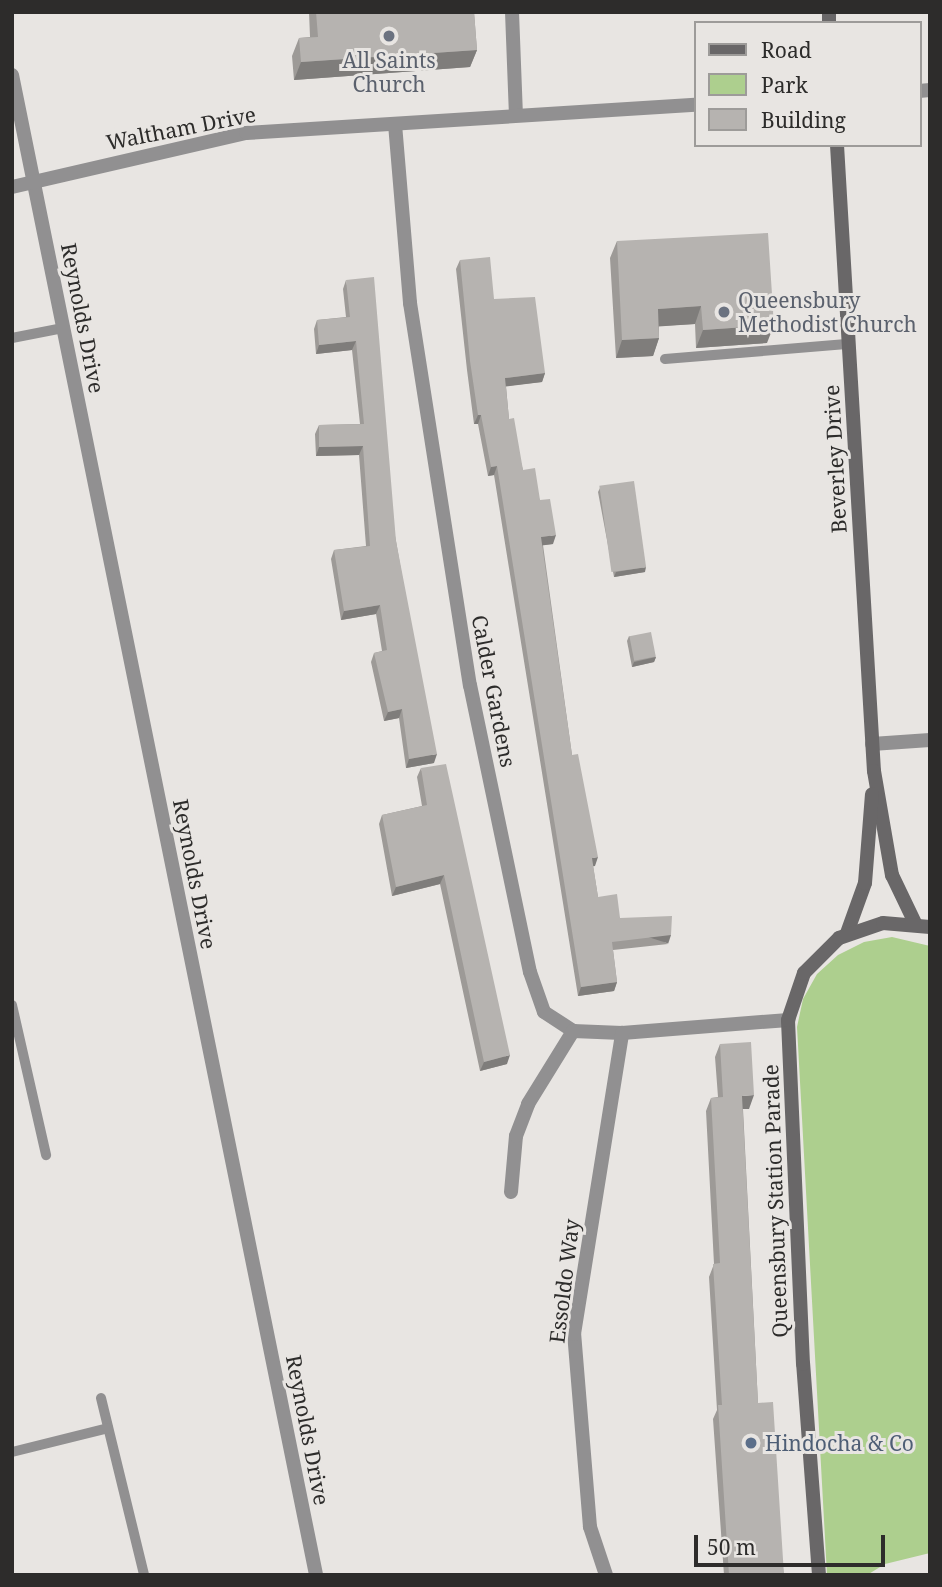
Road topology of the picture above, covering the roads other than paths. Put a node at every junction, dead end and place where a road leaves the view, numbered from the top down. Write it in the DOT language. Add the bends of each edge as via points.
graph roads {
  1 [pos="512,12"];
  2 [pos="12,75"];
  3 [pos="694,105"];
  4 [pos="516,116"];
  5 [pos="395,124"];
  6 [pos="837,147"];
  7 [pos="34,181"];
  8 [pos="12,187"];
  9 [pos="63,328"];
  10 [pos="12,338"];
  11 [pos="849,344"];
  12 [pos="665,359"];
  13 [pos="930,740"];
  14 [pos="872,744"];
  15 [pos="874,771"];
  16 [pos="923,925"];
  17 [pos="847,933"];
  18 [pos="12,1005"];
  19 [pos="788,1020"];
  20 [pos="573,1031"];
  21 [pos="622,1033"];
  22 [pos="46,1155"];
  23 [pos="511,1192"];
  24 [pos="101,1398"];
  25 [pos="108,1428"];
  26 [pos="12,1452"];
  27 [pos="144,1575"];
  28 [pos="316,1575"];
  29 [pos="606,1575"];
  30 [pos="819,1575"];
  1 -- 4 [label="street"];
  2 -- 7 [label="street, Reynolds Drive"];
  3 -- 4 [label="street, Waltham Drive"];
  4 -- 5 [label="street, Waltham Drive"];
  5 -- 7 [label="street, Waltham Drive" via="246,133"];
  5 -- 20 [label="street, Calder Gardens" via="410,303 470,685 530,972 544,1012"];
  6 -- 11 [label="street, Beverley Drive"];
  7 -- 8 [label="street, Waltham Drive"];
  7 -- 9 [label="street, Reynolds Drive"];
  9 -- 10 [label="lane"];
  9 -- 28 [label="street, Reynolds Drive"];
  11 -- 12 [label="lane"];
  11 -- 14 [label="street, Beverley Drive"];
  13 -- 14 [label="street"];
  14 -- 15 [label="street, Beverley Drive"];
  15 -- 16 [label="street, Beverley Drive" via="892,874"];
  15 -- 17 [label="street, Beverley Drive" via="865,883"];
  16 -- 17 [label="street, Queensbury Station Parade" via="872,925"];
  17 -- 19 [label="street, Queensbury Station Parade" via="819,954 804,973"];
  18 -- 22 [label="lane"];
  19 -- 21 [label="street"];
  19 -- 30 [label="street, Queensbury Station Parade" via="803,1364"];
  20 -- 21 [label="street"];
  20 -- 23 [label="street" via="528,1104 516,1136"];
  21 -- 29 [label="street, Essoldo Way" via="574,1334 590,1527"];
  24 -- 25 [label="lane"];
  25 -- 26 [label="lane"];
  25 -- 27 [label="lane"];
}
